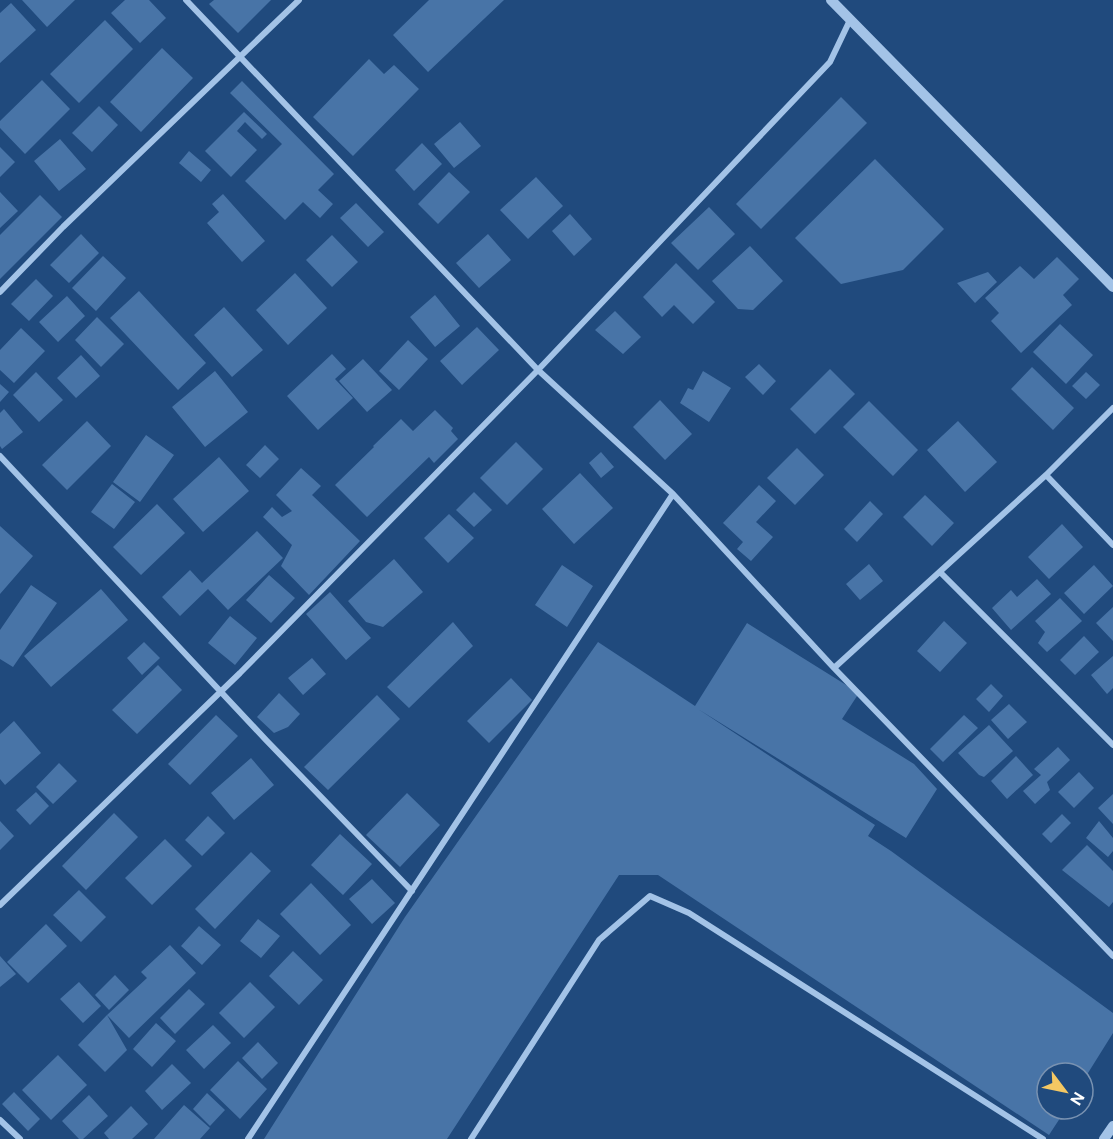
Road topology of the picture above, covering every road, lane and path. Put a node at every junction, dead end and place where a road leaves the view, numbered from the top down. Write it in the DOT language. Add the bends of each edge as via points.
graph roads {
  1 [pos="186,0"];
  2 [pos="299,0"];
  3 [pos="831,0"];
  4 [pos="850,20"];
  5 [pos="239,56"];
  6 [pos="1113,287"];
  7 [pos="0,292"];
  8 [pos="538,370"];
  9 [pos="1113,408"];
  10 [pos="0,456"];
  11 [pos="1046,475"];
  12 [pos="673,494"];
  13 [pos="1113,545"];
  14 [pos="940,572"];
  15 [pos="834,668"];
  16 [pos="220,690"];
  17 [pos="1113,745"];
  18 [pos="412,891"];
  19 [pos="0,905"];
  20 [pos="1113,956"];
  21 [pos="0,1120"];
  22 [pos="1113,1126"];
  23 [pos="20,1139"];
  24 [pos="248,1139"];
  25 [pos="471,1139"];
  26 [pos="1043,1139"];
  27 [pos="1104,1139"];
  1 -- 5 [label="street"];
  2 -- 5 [label="street"];
  3 -- 4 [label="street"];
  4 -- 6 [label="street"];
  4 -- 8 [label="street" via="830,62"];
  5 -- 7 [label="street"];
  5 -- 8 [label="street"];
  8 -- 12 [label="street"];
  8 -- 16 [label="street"];
  9 -- 11 [label="street"];
  10 -- 16 [label="street"];
  11 -- 13 [label="street"];
  11 -- 14 [label="street"];
  12 -- 15 [label="street"];
  12 -- 18 [label="street"];
  14 -- 15 [label="street"];
  14 -- 17 [label="street"];
  15 -- 20 [label="street"];
  16 -- 18 [label="street"];
  16 -- 19 [label="street"];
  18 -- 24 [label="street"];
  21 -- 23 [label="street"];
  22 -- 27 [label="street"];
  25 -- 26 [label="street" via="599,940 650,896 689,913"];
}
